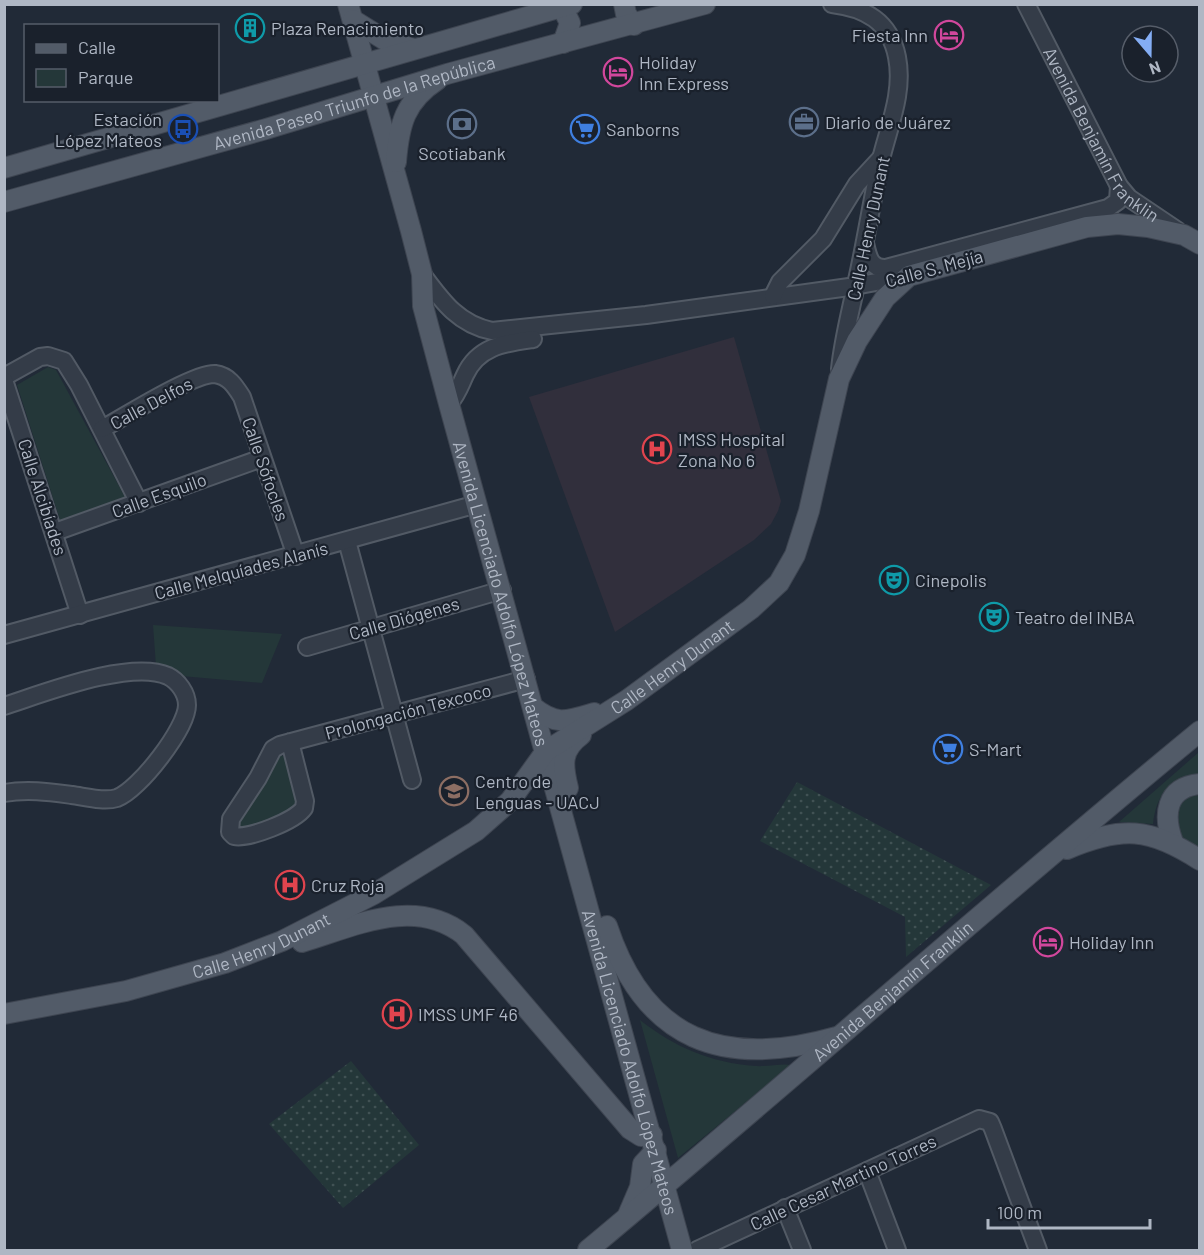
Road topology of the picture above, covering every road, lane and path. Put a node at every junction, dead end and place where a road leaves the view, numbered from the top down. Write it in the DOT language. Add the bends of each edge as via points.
graph roads {
  1 [pos="624,4"];
  2 [pos="705,4"];
  3 [pos="832,4"];
  4 [pos="1026,4"];
  5 [pos="567,6"];
  6 [pos="350,12"];
  7 [pos="634,24"];
  8 [pos="563,43"];
  9 [pos="414,49"];
  10 [pos="364,64"];
  11 [pos="447,74"];
  12 [pos="373,96"];
  13 [pos="882,157"];
  14 [pos="4,168"];
  15 [pos="395,173"];
  16 [pos="1119,186"];
  17 [pos="4,202"];
  18 [pos="1192,240"];
  19 [pos="864,242"];
  20 [pos="422,274"];
  21 [pos="909,276"];
  22 [pos="856,286"];
  23 [pos="773,296"];
  24 [pos="646,315"];
  25 [pos="4,379"];
  26 [pos="839,379"];
  27 [pos="234,383"];
  28 [pos="449,404"];
  29 [pos="102,429"];
  30 [pos="262,458"];
  31 [pos="139,503"];
  32 [pos="477,504"];
  33 [pos="55,532"];
  34 [pos="347,541"];
  35 [pos="296,556"];
  36 [pos="502,590"];
  37 [pos="80,615"];
  38 [pos="371,628"];
  39 [pos="4,635"];
  40 [pos="307,647"];
  41 [pos="526,679"];
  42 [pos="4,706"];
  43 [pos="534,708"];
  44 [pos="615,708"];
  45 [pos="396,716"];
  46 [pos="1200,731"];
  47 [pos="290,742"];
  48 [pos="546,751"];
  49 [pos="412,780"];
  50 [pos="1200,784"];
  51 [pos="4,793"];
  52 [pos="1173,842"];
  53 [pos="1052,855"];
  54 [pos="1200,860"];
  55 [pos="282,941"];
  56 [pos="4,1014"];
  57 [pos="843,1035"];
  58 [pos="654,1143"];
  59 [pos="867,1171"];
  60 [pos="665,1187"];
  61 [pos="785,1208"];
  62 [pos="627,1218"];
  63 [pos="588,1251"];
  64 [pos="682,1251"];
  65 [pos="697,1251"];
  66 [pos="802,1251"];
  67 [pos="897,1251"];
  68 [pos="1038,1251"];
  1 -- 7 [label="main road"];
  2 -- 7 [label="main road, Avenida Paseo Triunfo de la República"];
  3 -- 13 [label="street, Calle Henry Dunant" via="852,7 876,19 888,33 897,56 896,100"];
  4 -- 16 [label="street, Avenida Benjamín Franklin"];
  5 -- 8 [label="main road" via="570,23"];
  5 -- 9 [label="main road, Avenida Paseo Triunfo de la República"];
  6 -- 9 [label="main road" via="385,40"];
  6 -- 10 [label="main road, Avenida Licenciado Adolfo López Mateos"];
  7 -- 8 [label="main road, Avenida Paseo Triunfo de la República"];
  8 -- 11 [label="main road, Avenida Paseo Triunfo de la República"];
  9 -- 10 [label="main road, Avenida Paseo Triunfo de la República"];
  10 -- 12 [label="main road, Avenida Licenciado Adolfo López Mateos"];
  10 -- 14 [label="main road, Avenida Paseo Triunfo de la República"];
  11 -- 12 [label="main road, Avenida Paseo Triunfo de la República"];
  11 -- 15 [label="main road" via="420,91 405,113"];
  12 -- 15 [label="main road, Avenida Licenciado Adolfo López Mateos"];
  12 -- 17 [label="main road, Avenida Paseo Triunfo de la República"];
  13 -- 19 [label="street, Calle Henry Dunant"];
  13 -- 23 [label="street" via="857,184 823,239 780,282"];
  15 -- 20 [label="main road, Avenida Licenciado Adolfo López Mateos"];
  16 -- 18 [label="street, Avenida Benjamín Franklin"];
  16 -- 19 [label="street" via="1118,201 1108,208 886,268 870,261"];
  18 -- 21 [label="main road, Calle S. Mejía" via="1138,226 1087,227"];
  19 -- 22 [label="street, Calle Henry Dunant"];
  20 -- 24 [label="street, Calle S. Mejía" via="452,312 468,323 492,331"];
  20 -- 28 [label="main road, Avenida Licenciado Adolfo López Mateos" via="423,306"];
  21 -- 22 [label="street, Calle S. Mejía"];
  21 -- 26 [label="main road" via="874,312"];
  22 -- 23 [label="street, Calle S. Mejía"];
  22 -- 26 [label="street, Calle Henry Dunant"];
  23 -- 24 [label="street, Calle S. Mejía"];
  24 -- 28 [label="street, Calle S. Mejía" via="627,326 499,344 471,365 461,390"];
  25 -- 29 [label="street, Calle Delfos" via="40,357 64,361"];
  25 -- 33 [label="street, Calle Alcibíades"];
  26 -- 44 [label="main road, Calle Henry Dunant" via="809,511 779,583 751,609"];
  27 -- 29 [label="street, Calle Delfos" via="215,374 195,378"];
  27 -- 30 [label="street, Calle Sófocles"];
  28 -- 32 [label="main road, Avenida Licenciado Adolfo López Mateos"];
  29 -- 31 [label="street, Calle Delfos"];
  30 -- 31 [label="street, Calle Esquilo"];
  30 -- 35 [label="street, Calle Sófocles"];
  31 -- 33 [label="street, Calle Esquilo"];
  32 -- 34 [label="street, Calle Melquíades Alanís"];
  32 -- 36 [label="main road, Avenida Licenciado Adolfo López Mateos"];
  33 -- 37 [label="street, Calle Alcibíades"];
  34 -- 35 [label="street, Calle Melquíades Alanís"];
  34 -- 38 [label="street"];
  35 -- 37 [label="street, Calle Melquíades Alanís"];
  36 -- 38 [label="street, Calle Diógenes"];
  36 -- 41 [label="main road, Avenida Licenciado Adolfo López Mateos"];
  37 -- 39 [label="street, Calle Melquíades Alanís"];
  38 -- 40 [label="street, Calle Diógenes"];
  38 -- 45 [label="street"];
  41 -- 43 [label="main road, Avenida Licenciado Adolfo López Mateos"];
  41 -- 45 [label="street, Prolongación Texcoco"];
  42 -- 51 [label="street" via="94,678 142,672 167,676 176,682 187,707 177,733 140,781 124,794 110,799 29,790"];
  43 -- 44 [label="main road" via="546,718 561,721"];
  43 -- 48 [label="main road, Avenida Licenciado Adolfo López Mateos"];
  44 -- 48 [label="main road, Calle Henry Dunant"];
  44 -- 57 [label="main road" via="568,747 563,764 609,931 623,969 637,992 673,1026 720,1045 767,1051"];
  45 -- 47 [label="street, Prolongación Texcoco"];
  45 -- 49 [label="street"];
  46 -- 53 [label="main road, Avenida Benjamín Franklin"];
  47 -- 47 [label="street, Prolongación Texcoco" via="304,808 248,837 234,836 229,826 231,819 273,749"];
  48 -- 55 [label="main road, Calle Henry Dunant" via="510,801 476,831 374,894"];
  48 -- 58 [label="main road, Avenida Licenciado Adolfo López Mateos"];
  50 -- 52 [label="main road" via="1185,787 1170,800 1166,818"];
  52 -- 53 [label="main road" via="1141,834 1106,835"];
  52 -- 54 [label="main road"];
  53 -- 57 [label="main road, Avenida Benjamín Franklin"];
  55 -- 56 [label="main road, Calle Henry Dunant" via="225,963 126,991"];
  55 -- 58 [label="main road" via="296,944 400,915 437,918 452,926 464,935 630,1129"];
  57 -- 60 [label="main road, Avenida Benjamín Franklin"];
  58 -- 60 [label="main road, Avenida Licenciado Adolfo López Mateos"];
  58 -- 62 [label="main road" via="643,1164 640,1186"];
  59 -- 61 [label="street, Calle Cesar Martino Torres"];
  59 -- 67 [label="street"];
  59 -- 68 [label="street, Calle Cesar Martino Torres" via="979,1119 990,1122"];
  60 -- 62 [label="main road, Avenida Benjamín Franklin"];
  60 -- 64 [label="main road, Avenida Licenciado Adolfo López Mateos"];
  61 -- 65 [label="street, Calle Cesar Martino Torres"];
  61 -- 66 [label="street"];
  62 -- 63 [label="main road, Avenida Benjamín Franklin"];
}
